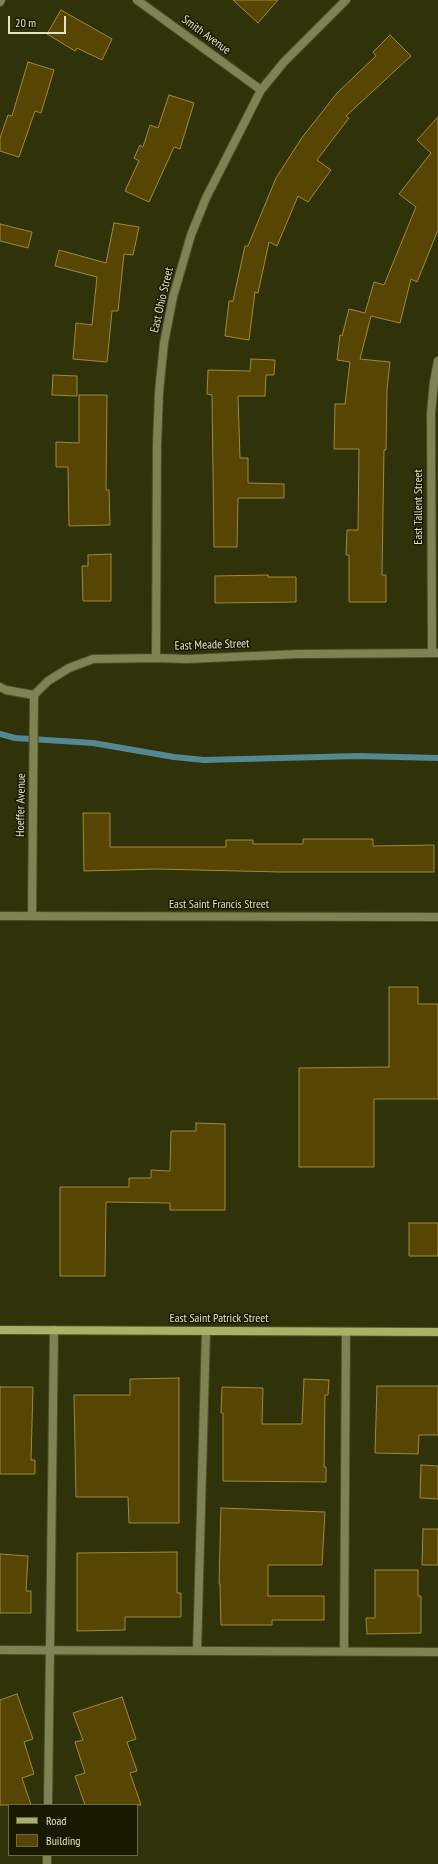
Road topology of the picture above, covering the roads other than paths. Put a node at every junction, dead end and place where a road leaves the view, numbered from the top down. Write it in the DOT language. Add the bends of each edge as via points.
graph roads {
  1 [pos="137,0"];
  2 [pos="346,0"];
  3 [pos="261,90"];
  4 [pos="438,361"];
  5 [pos="435,653"];
  6 [pos="156,658"];
  7 [pos="0,686"];
  8 [pos="34,696"];
  9 [pos="0,916"];
  10 [pos="32,916"];
  11 [pos="438,918"];
  12 [pos="0,1330"];
  13 [pos="54,1330"];
  14 [pos="206,1331"];
  15 [pos="346,1332"];
  16 [pos="438,1332"];
  17 [pos="0,1650"];
  18 [pos="50,1650"];
  19 [pos="197,1651"];
  20 [pos="344,1652"];
  21 [pos="438,1652"];
  22 [pos="48,1804"];
  1 -- 3 [label="street, Smith Avenue"];
  2 -- 3 [label="street, East Ohio Street" via="284,62"];
  3 -- 6 [label="street, East Ohio Street" via="206,198 191,235 173,297 164,350 157,438"];
  4 -- 5 [label="street, East Tallent Street" via="431,413"];
  5 -- 6 [label="street, East Meade Street" via="298,654 187,660"];
  6 -- 8 [label="street, East Meade Street" via="93,660 59,674 48,681"];
  7 -- 8 [label="street" via="6,690"];
  8 -- 10 [label="street, Hoeffer Avenue"];
  9 -- 10 [label="street, East Saint Francis Street"];
  10 -- 11 [label="street, East Saint Francis Street"];
  12 -- 13 [label="main road, East Saint Patrick Street"];
  13 -- 14 [label="main road, East Saint Patrick Street"];
  13 -- 18 [label="street"];
  14 -- 15 [label="main road, East Saint Patrick Street"];
  14 -- 19 [label="street"];
  15 -- 16 [label="main road, East Saint Patrick Street"];
  15 -- 20 [label="street"];
  17 -- 18 [label="street"];
  18 -- 19 [label="street"];
  18 -- 22 [label="street"];
  19 -- 20 [label="street"];
  20 -- 21 [label="street"];
}
